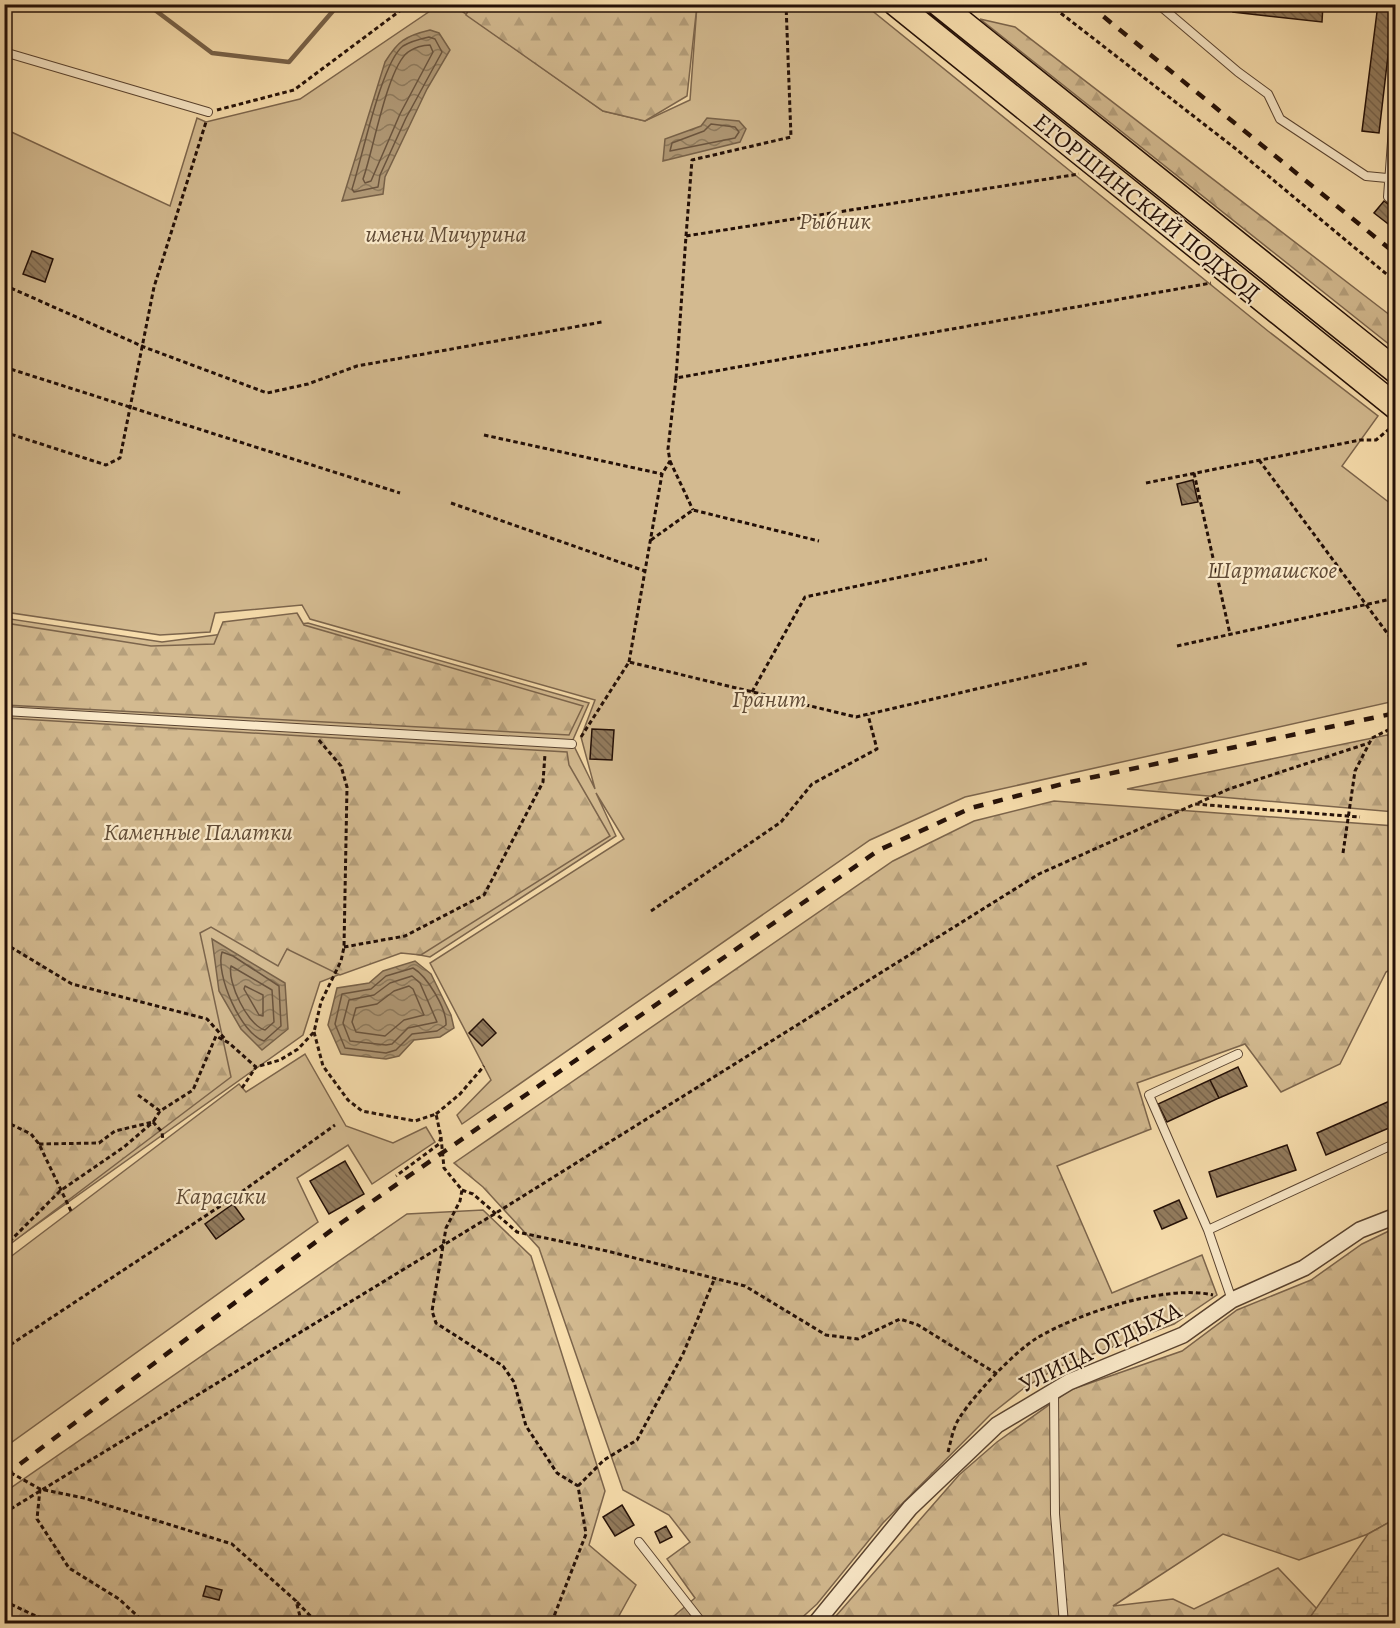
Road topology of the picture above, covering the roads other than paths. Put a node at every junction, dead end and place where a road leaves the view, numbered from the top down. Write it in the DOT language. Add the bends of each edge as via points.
graph roads {
  1 [pos="939,4"];
  2 [pos="1158,4"];
  3 [pos="902,5"];
  4 [pos="4,52"];
  5 [pos="1395,86"];
  6 [pos="208,112"];
  7 [pos="1387,178"];
  8 [pos="1395,203"];
  9 [pos="1395,371"];
  10 [pos="1395,406"];
  11 [pos="4,711"];
  12 [pos="572,744"];
  13 [pos="1238,1054"];
  14 [pos="1394,1144"];
  15 [pos="1395,1216"];
  16 [pos="1208,1230"];
  17 [pos="1232,1300"];
  18 [pos="1054,1393"];
  19 [pos="639,1542"];
  20 [pos="703,1623"];
  21 [pos="815,1623"];
  22 [pos="1064,1623"];
  1 -- 9 [label="main road, ЕГОРШИНСКИЙ ПОДХОД"];
  2 -- 7 [label="lane" via="1268,93 1280,119 1366,176"];
  3 -- 10 [label="main road, ЕГОРШИНСКИЙ ПОДХОД" via="1088,161"];
  4 -- 6 [label="lane"];
  5 -- 7 [label="lane"];
  7 -- 8 [label="lane" via="1388,196"];
  11 -- 12 [label="lane"];
  13 -- 16 [label="lane" via="1149,1095"];
  14 -- 16 [label="lane"];
  15 -- 17 [label="street, УЛИЦА ОТДЫХА" via="1360,1230 1304,1268"];
  16 -- 17 [label="lane"];
  17 -- 18 [label="street, УЛИЦА ОТДЫХА" via="1183,1335 1069,1382"];
  18 -- 21 [label="street, УЛИЦА ОТДЫХА" via="997,1425 940,1478 886,1534"];
  18 -- 22 [label="lane" via="1055,1514"];
  19 -- 20 [label="lane"];
}
